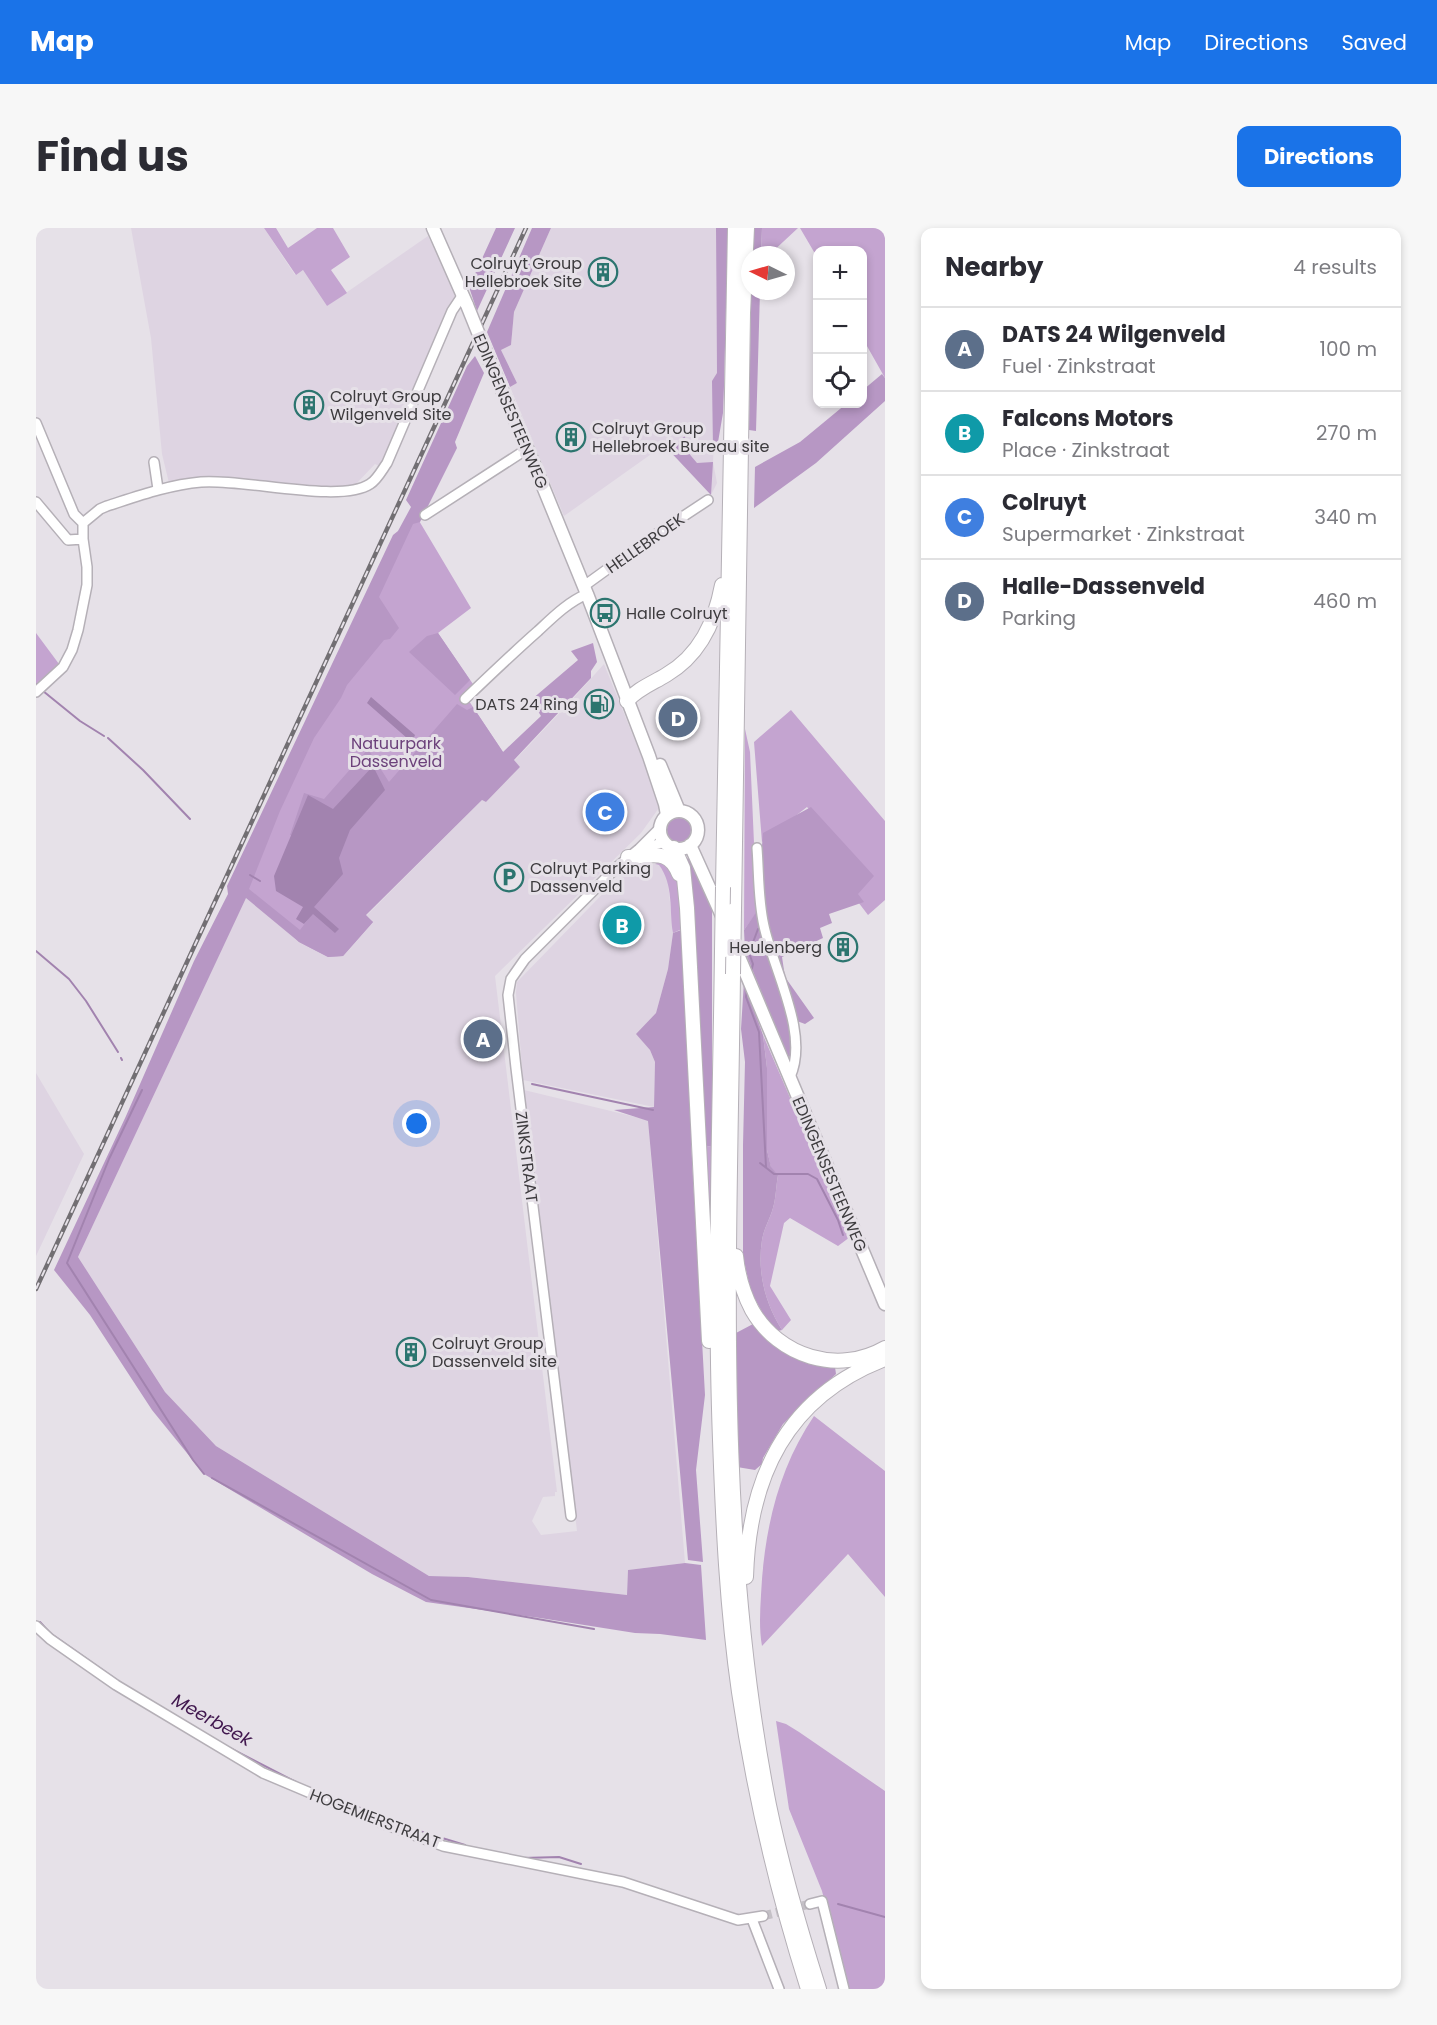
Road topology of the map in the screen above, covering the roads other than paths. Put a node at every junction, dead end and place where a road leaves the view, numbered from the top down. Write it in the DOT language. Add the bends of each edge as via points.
graph roads {
  1 [pos="433,228"];
  2 [pos="735,228"];
  3 [pos="747,228"];
  4 [pos="465,300"];
  5 [pos="36,423"];
  6 [pos="527,449"];
  7 [pos="154,462"];
  8 [pos="158,489"];
  9 [pos="708,500"];
  10 [pos="36,502"];
  11 [pos="425,515"];
  12 [pos="83,523"];
  13 [pos="83,539"];
  14 [pos="729,560"];
  15 [pos="585,590"];
  16 [pos="733,620"];
  17 [pos="36,692"];
  18 [pos="629,694"];
  19 [pos="465,699"];
  20 [pos="673,813"];
  21 [pos="660,828"];
  22 [pos="670,845"];
  23 [pos="690,845"];
  24 [pos="758,848"];
  25 [pos="634,853"];
  26 [pos="684,886"];
  27 [pos="790,1077"];
  28 [pos="730,1224"];
  29 [pos="885,1304"];
  30 [pos="885,1348"];
  31 [pos="885,1359"];
  32 [pos="718,1398"];
  33 [pos="571,1516"];
  34 [pos="742,1611"];
  35 [pos="36,1626"];
  36 [pos="810,1904"];
  37 [pos="763,1916"];
  38 [pos="752,1919"];
  39 [pos="779,1989"];
  40 [pos="808,1989"];
  41 [pos="819,1989"];
  42 [pos="844,1989"];
  1 -- 4 [label="main road, EDINGENSESTEENWEG"];
  2 -- 14 [label="highway"];
  3 -- 16 [label="highway"];
  4 -- 6 [label="main road, EDINGENSESTEENWEG, bridge"];
  4 -- 8 [label="street" via="452,311 387,463 364,488 340,493 226,481"];
  5 -- 12 [label="street" via="74,514"];
  6 -- 11 [label="street"];
  6 -- 15 [label="main road, EDINGENSESTEENWEG"];
  7 -- 8 [label="street"];
  8 -- 12 [label="street" via="100,509"];
  9 -- 15 [label="street, HELLEBROEK" via="649,539"];
  10 -- 13 [label="street" via="68,540"];
  12 -- 13 [label="street"];
  13 -- 17 [label="street" via="87,585 72,650 63,667"];
  14 -- 16 [label="highway"];
  14 -- 18 [label="highway" via="714,617 687,659 672,671 636,684"];
  15 -- 18 [label="main road, EDINGENSESTEENWEG"];
  15 -- 19 [label="street, HELLEBROEK"];
  16 -- 28 [label="highway, bridge"];
  16 -- 32 [label="highway, bridge" via="723,887"];
  18 -- 20 [label="main road, EDINGENSESTEENWEG"];
  20 -- 21 [label="main road"];
  20 -- 23 [label="main road" via="690,814 697,824 697,835"];
  21 -- 22 [label="main road"];
  21 -- 25 [label="street, ZINKSTRAAT"];
  22 -- 23 [label="main road" via="680,849"];
  22 -- 25 [label="street, ZINKSTRAAT"];
  22 -- 26 [label="highway" via="683,868"];
  23 -- 27 [label="main road, EDINGENSESTEENWEG"];
  24 -- 27 [label="street, EDINGENSESTEENWEG" via="764,926 792,1017 796,1054"];
  25 -- 26 [label="highway" via="641,857 664,856 672,861"];
  25 -- 33 [label="street, ZINKSTRAAT" via="525,959 511,979 508,995"];
  26 -- 32 [label="highway" via="711,1383"];
  27 -- 29 [label="main road, EDINGENSESTEENWEG"];
  28 -- 30 [label="highway" via="742,1288 763,1326 777,1340 807,1356 835,1361 865,1357"];
  28 -- 34 [label="highway" via="730,1397"];
  31 -- 34 [label="highway" via="846,1377 826,1392 783,1440 770,1463 750,1526"];
  32 -- 40 [label="highway" via="724,1543 740,1700 772,1864"];
  34 -- 41 [label="highway" via="750,1688 770,1806"];
  35 -- 38 [label="street, HOGEMIERSTRAAT" via="116,1684 263,1773 384,1824 443,1846 623,1882 738,1920"];
  36 -- 42 [label="street" via="822,1901"];
  37 -- 38 [label="street"];
  38 -- 39 [label="street"];
}
